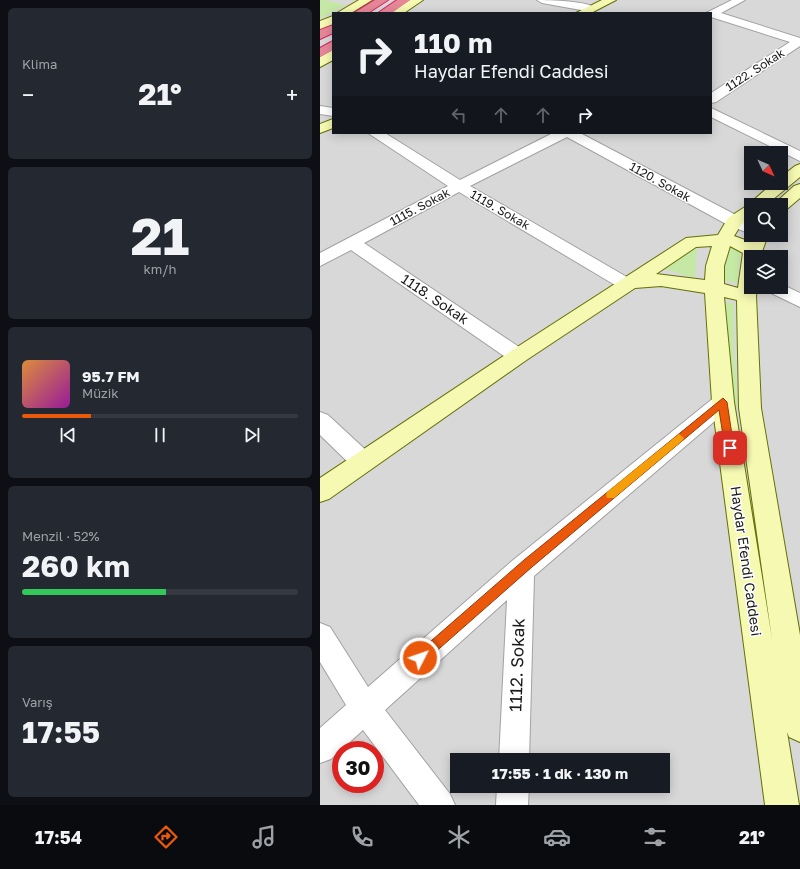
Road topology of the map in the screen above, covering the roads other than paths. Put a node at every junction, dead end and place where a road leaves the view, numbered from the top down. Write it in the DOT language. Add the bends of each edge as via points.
graph roads {
  1 [pos="367,0"];
  2 [pos="383,0"];
  3 [pos="405,0"];
  4 [pos="418,0"];
  5 [pos="542,0"];
  6 [pos="611,0"];
  7 [pos="622,0"];
  8 [pos="740,0"];
  9 [pos="345,12"];
  10 [pos="362,12"];
  11 [pos="386,12"];
  12 [pos="399,12"];
  13 [pos="590,12"];
  14 [pos="712,14"];
  15 [pos="332,20"];
  16 [pos="320,26"];
  17 [pos="332,29"];
  18 [pos="320,35"];
  19 [pos="800,41"];
  20 [pos="332,46"];
  21 [pos="320,53"];
  22 [pos="332,55"];
  23 [pos="320,63"];
  24 [pos="712,98"];
  25 [pos="320,110"];
  26 [pos="332,113"];
  27 [pos="712,113"];
  28 [pos="332,114"];
  29 [pos="320,120"];
  30 [pos="332,123"];
  31 [pos="320,129"];
  32 [pos="377,134"];
  33 [pos="562,134"];
  34 [pos="572,134"];
  35 [pos="800,158"];
  36 [pos="800,169"];
  37 [pos="459,186"];
  38 [pos="800,189"];
  39 [pos="765,198"];
  40 [pos="788,200"];
  41 [pos="744,230"];
  42 [pos="744,231"];
  43 [pos="744,232"];
  44 [pos="352,242"];
  45 [pos="320,260"];
  46 [pos="626,284"];
  47 [pos="744,284"];
  48 [pos="714,289"];
  49 [pos="748,294"];
  50 [pos="787,294"];
  51 [pos="800,301"];
  52 [pos="518,356"];
  53 [pos="723,402"];
  54 [pos="320,421"];
  55 [pos="362,461"];
  56 [pos="320,491"];
  57 [pos="521,570"];
  58 [pos="320,637"];
  59 [pos="794,648"];
  60 [pos="364,707"];
  61 [pos="800,726"];
  62 [pos="320,748"];
  63 [pos="514,753"];
  64 [pos="513,793"];
  65 [pos="439,805"];
  66 [pos="512,805"];
  67 [pos="782,805"];
  1 -- 9 [label="main road"];
  2 -- 10 [label="highway"];
  3 -- 11 [label="highway"];
  4 -- 12 [label="main road"];
  5 -- 13 [label="street"];
  6 -- 13 [label="main road"];
  7 -- 13 [label="main road"];
  8 -- 14 [label="street"];
  14 -- 19 [label="street"];
  15 -- 16 [label="main road"];
  17 -- 18 [label="highway"];
  19 -- 24 [label="street, 1122. Sokak"];
  20 -- 21 [label="highway"];
  22 -- 23 [label="main road"];
  25 -- 26 [label="street"];
  27 -- 35 [label="street"];
  28 -- 29 [label="main road"];
  30 -- 31 [label="main road"];
  32 -- 37 [label="street, 1119. Sokak"];
  33 -- 37 [label="street, 1115. Sokak"];
  34 -- 41 [label="street, 1120. Sokak"];
  36 -- 39 [label="main road"];
  37 -- 44 [label="street, 1115. Sokak"];
  37 -- 46 [label="street, 1119. Sokak"];
  38 -- 40 [label="main road"];
  42 -- 46 [label="main road" via="692,242"];
  43 -- 48 [label="main road, Haydar Efendi Caddesi" via="715,266"];
  44 -- 45 [label="street, 1115. Sokak"];
  44 -- 52 [label="street, 1118. Sokak"];
  46 -- 48 [label="main road" via="660,279"];
  46 -- 52 [label="main road"];
  47 -- 48 [label="main road"];
  48 -- 53 [label="main road, Haydar Efendi Caddesi"];
  49 -- 59 [label="main road, Haydar Efendi Caddesi" via="750,408"];
  50 -- 51 [label="street"];
  52 -- 55 [label="main road"];
  53 -- 57 [label="street"];
  53 -- 67 [label="main road, Haydar Efendi Caddesi"];
  54 -- 55 [label="street"];
  55 -- 56 [label="main road"];
  57 -- 60 [label="street"];
  57 -- 63 [label="street, 1112. Sokak"];
  58 -- 60 [label="street"];
  59 -- 61 [label="main road, Haydar Efendi Caddesi"];
  60 -- 62 [label="street"];
  60 -- 65 [label="street"];
  64 -- 66 [label="street"];
}
